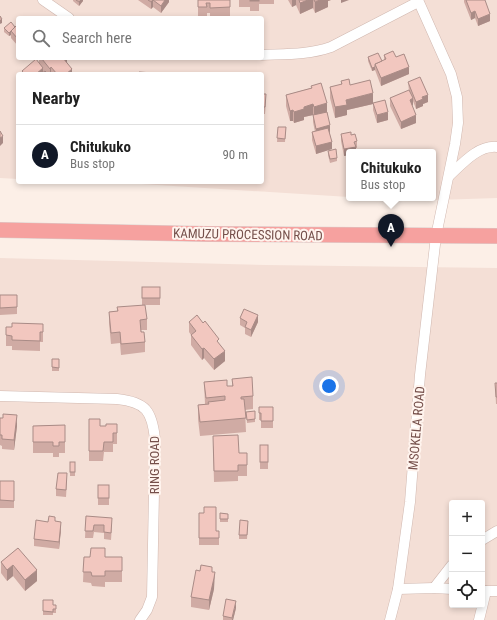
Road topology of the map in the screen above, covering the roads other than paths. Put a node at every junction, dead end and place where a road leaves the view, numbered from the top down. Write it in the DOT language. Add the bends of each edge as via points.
graph roads {
  1 [pos="43,0"];
  2 [pos="418,1"];
  3 [pos="66,16"];
  4 [pos="264,55"];
  5 [pos="497,147"];
  6 [pos="449,176"];
  7 [pos="0,230"];
  8 [pos="436,236"];
  9 [pos="497,236"];
  10 [pos="0,396"];
  11 [pos="497,531"];
  12 [pos="485,538"];
  13 [pos="449,569"];
  14 [pos="434,588"];
  15 [pos="398,589"];
  16 [pos="449,589"];
  17 [pos="485,591"];
  18 [pos="497,591"];
  19 [pos="481,608"];
  20 [pos="140,620"];
  21 [pos="390,620"];
  22 [pos="479,620"];
  1 -- 3 [label="street"];
  2 -- 4 [label="street" via="317,52"];
  2 -- 6 [label="street, MSOKELA ROAD" via="451,74 457,97 457,133"];
  5 -- 6 [label="street" via="492,146 474,153"];
  6 -- 8 [label="street, MSOKELA ROAD"];
  7 -- 8 [label="highway, KAMUZU PROCESSION ROAD"];
  8 -- 9 [label="highway, KAMUZU PROCESSION ROAD"];
  8 -- 15 [label="street, MSOKELA ROAD" via="420,375 410,502"];
  10 -- 20 [label="street, RING ROAD" via="131,400 141,405 148,413 154,425 155,439 152,597"];
  11 -- 12 [label="street"];
  13 -- 14 [label="street"];
  14 -- 15 [label="street"];
  14 -- 16 [label="street"];
  15 -- 21 [label="street, MSOKELA ROAD"];
  17 -- 18 [label="street"];
  19 -- 22 [label="street"];
}
